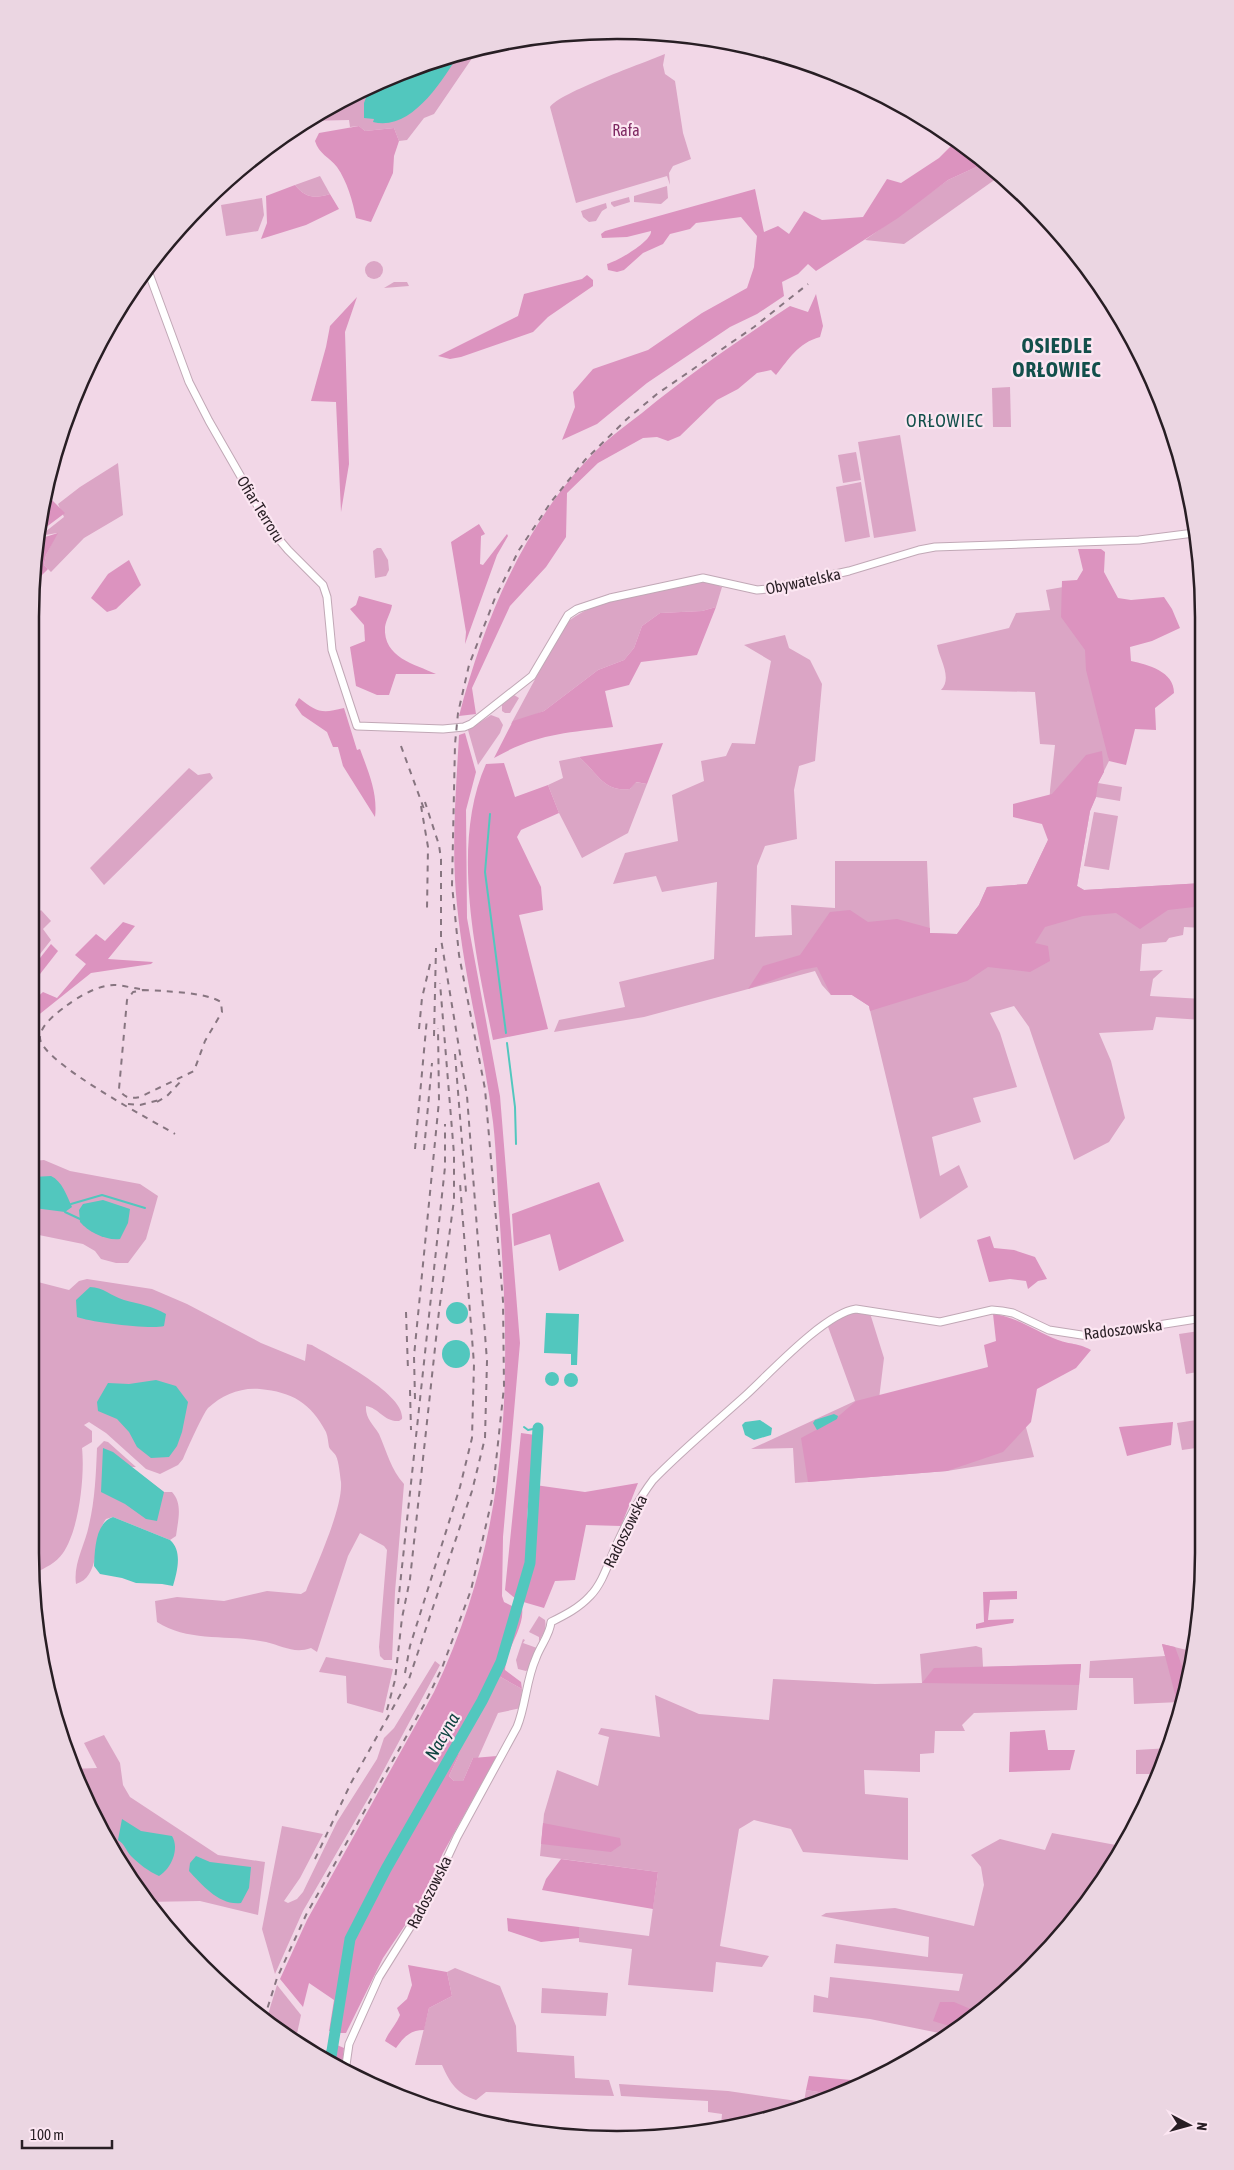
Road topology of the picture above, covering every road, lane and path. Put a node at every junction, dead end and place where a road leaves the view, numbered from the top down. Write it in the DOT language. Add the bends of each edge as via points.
graph roads {
  1 [pos="151,275"];
  2 [pos="1189,534"];
  3 [pos="439,729"];
  4 [pos="1195,1319"];
  5 [pos="346,2064"];
  1 -- 3 [label="street, Ofiar Terroru" via="189,382 209,421 272,531 323,585 332,650 357,726"];
  2 -- 3 [label="street, Obywatelska" via="1139,540 935,547 768,589 757,590 703,578 610,598 568,615 532,676 494,708 466,727"];
  4 -- 5 [label="street, Radoszowska" via="1088,1336 1049,1330 1002,1310 940,1322 856,1310 843,1313 790,1355 653,1480 627,1522 593,1593 573,1610 551,1622 536,1658 517,1727 457,1837 429,1897 379,1977 349,2044"];
}
